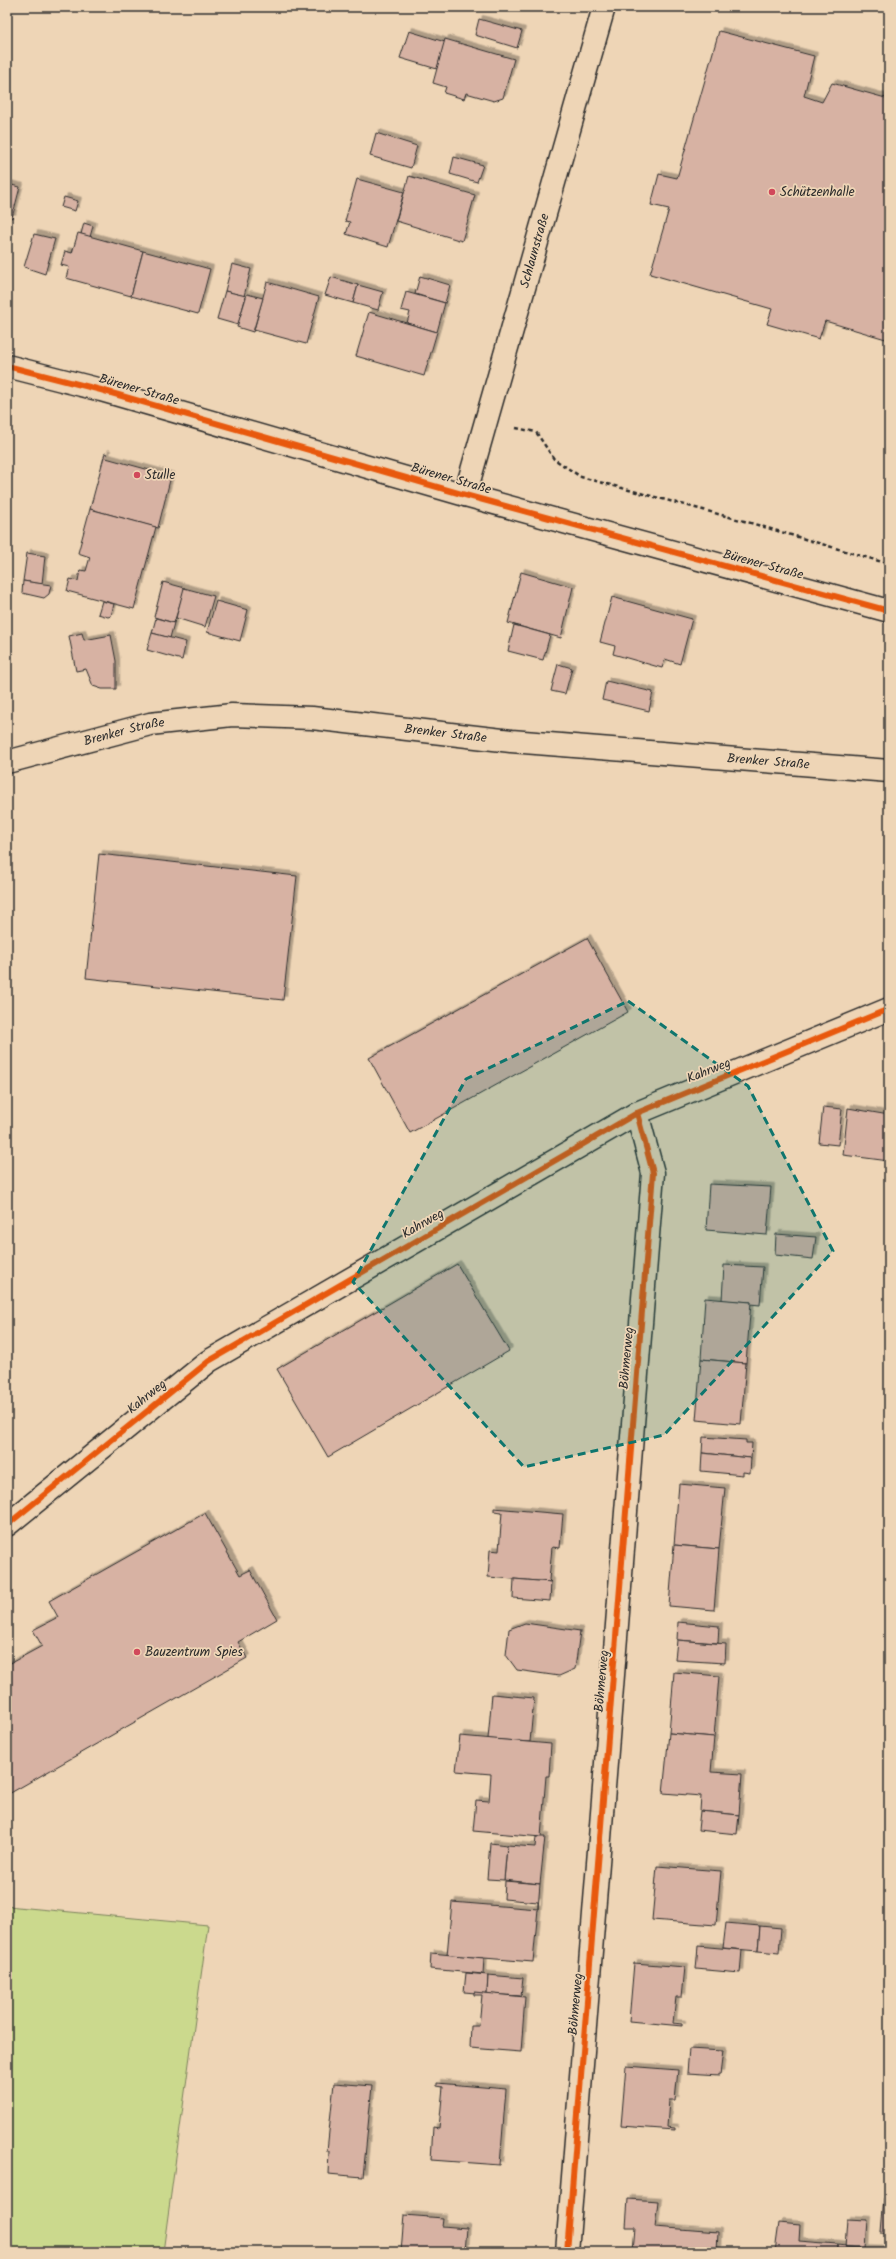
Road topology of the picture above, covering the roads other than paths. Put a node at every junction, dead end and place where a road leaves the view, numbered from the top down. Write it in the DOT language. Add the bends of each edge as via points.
graph roads {
  1 [pos="604,7"];
  2 [pos="7,366"];
  3 [pos="465,495"];
  4 [pos="889,611"];
  5 [pos="7,762"];
  6 [pos="889,771"];
  7 [pos="889,1009"];
  8 [pos="637,1113"];
  9 [pos="7,1525"];
  10 [pos="567,2252"];
  1 -- 3 [label="street, Schlaunstraße"];
  2 -- 3 [label="street, Bürener Straße" via="101,390"];
  3 -- 4 [label="street, Bürener Straße"];
  5 -- 6 [label="street, Brenker Straße" via="150,724 232,715 312,718 511,741"];
  7 -- 8 [label="street, Kahrweg"];
  8 -- 9 [label="street, Kahrweg" via="209,1361"];
  8 -- 10 [label="street, Böhmerweg" via="653,1173"];
}
